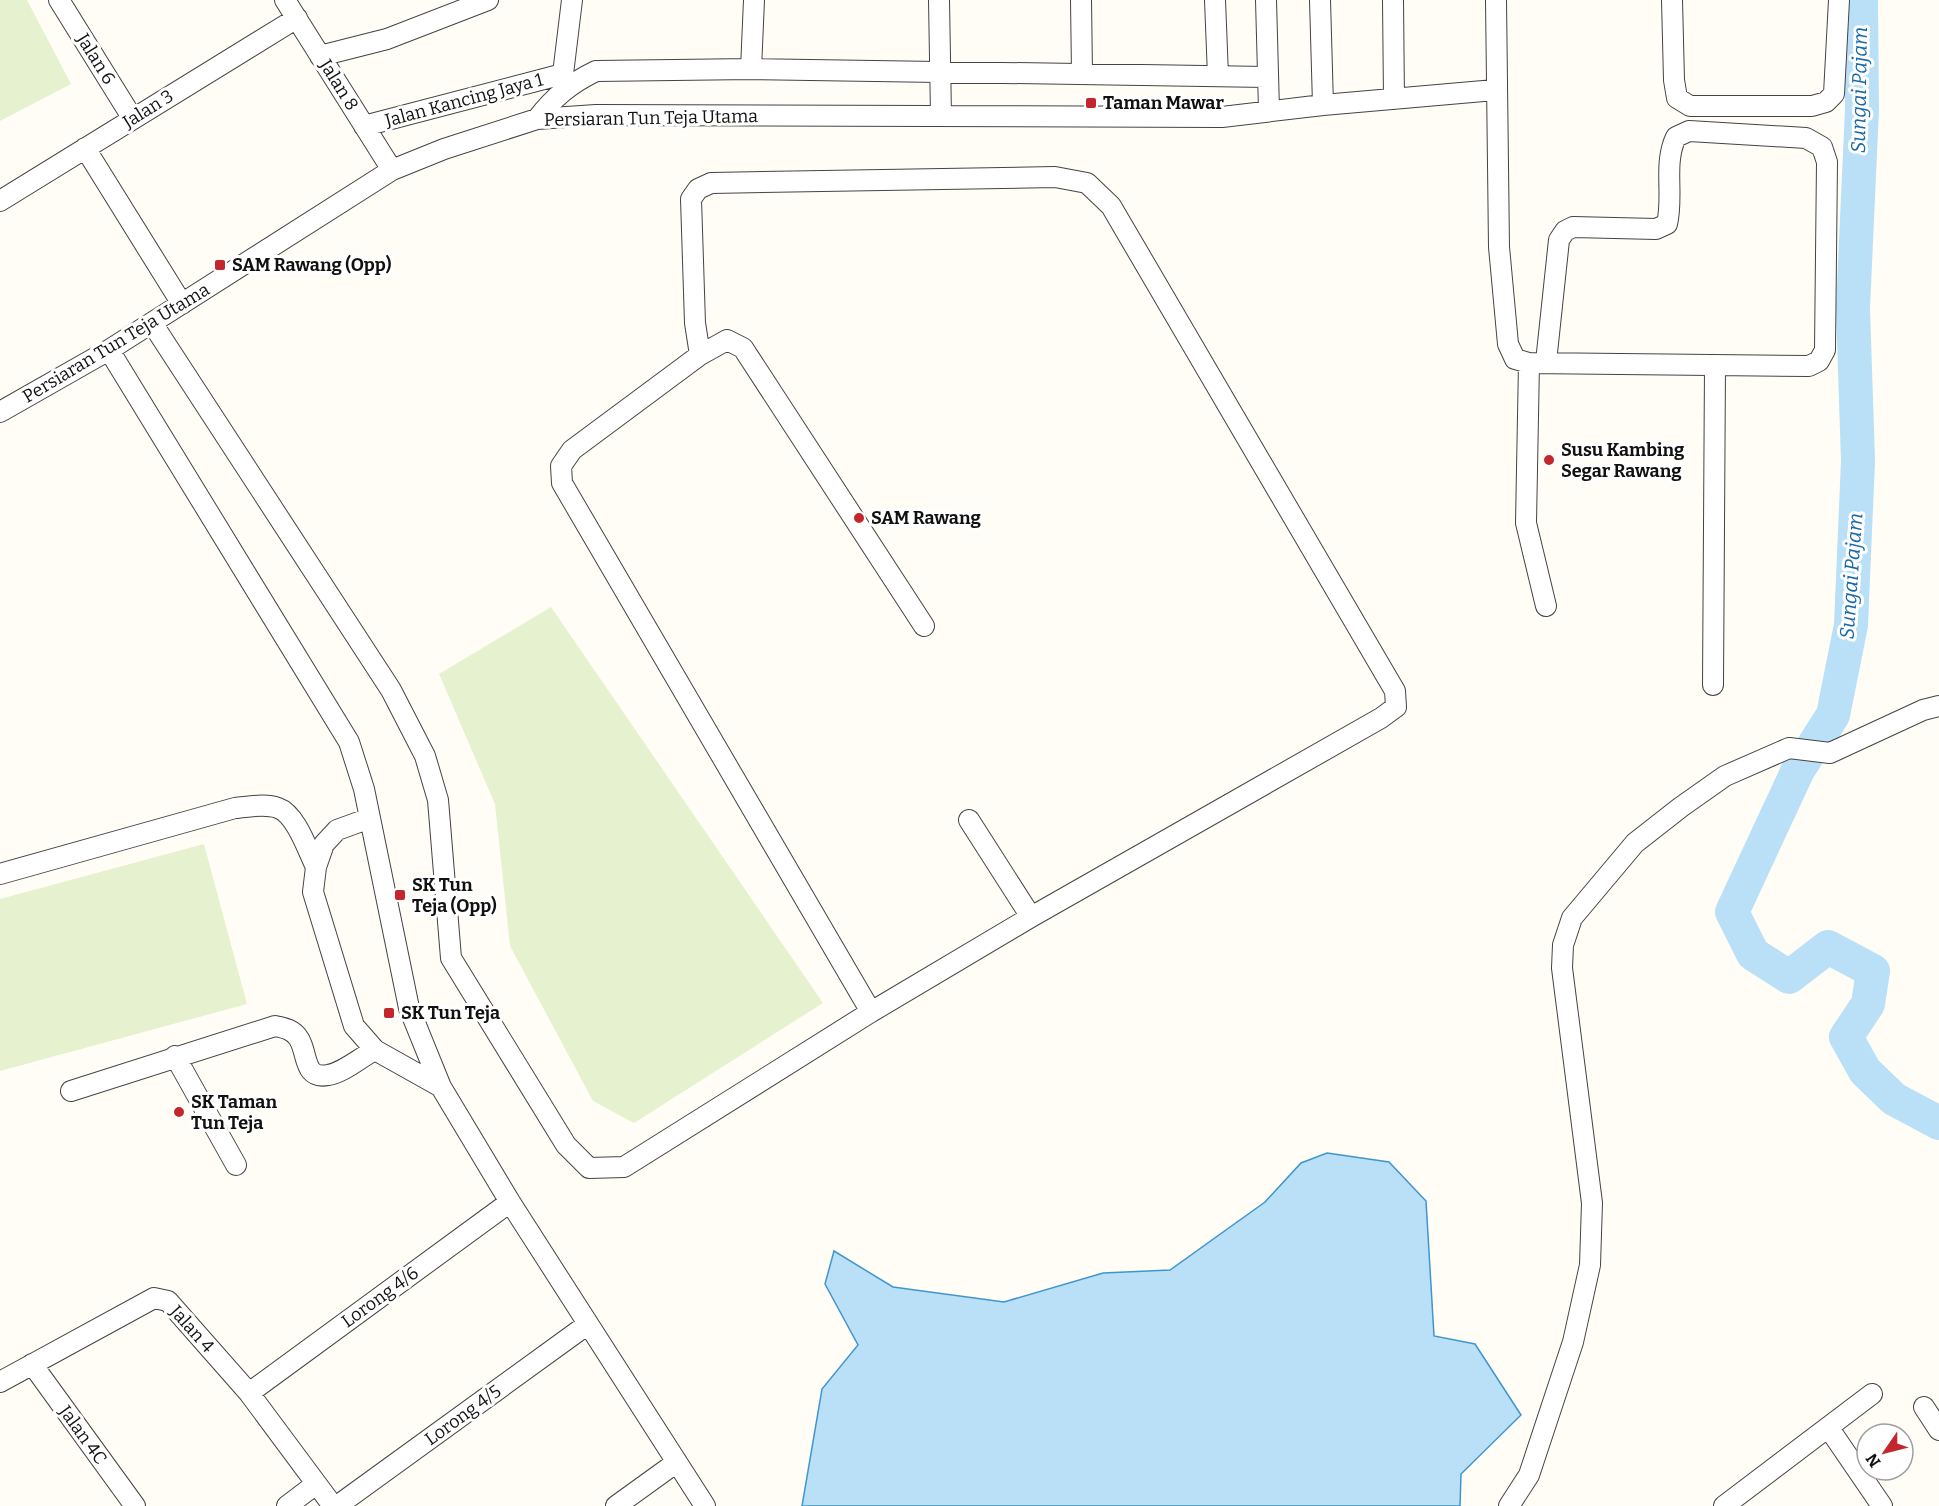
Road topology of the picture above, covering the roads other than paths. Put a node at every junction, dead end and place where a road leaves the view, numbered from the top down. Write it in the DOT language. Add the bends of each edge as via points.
graph roads {
  1 [pos="59,0"];
  2 [pos="285,0"];
  3 [pos="488,0"];
  4 [pos="572,0"];
  5 [pos="754,0"];
  6 [pos="939,0"];
  7 [pos="1081,0"];
  8 [pos="1215,0"];
  9 [pos="1266,0"];
  10 [pos="1320,0"];
  11 [pos="1393,0"];
  12 [pos="1496,0"];
  13 [pos="1672,0"];
  14 [pos="1839,0"];
  15 [pos="297,18"];
  16 [pos="321,56"];
  17 [pos="751,69"];
  18 [pos="940,73"];
  19 [pos="1082,74"];
  20 [pos="1218,76"];
  21 [pos="569,77"];
  22 [pos="1267,77"];
  23 [pos="1495,90"];
  24 [pos="1394,99"];
  25 [pos="1323,105"];
  26 [pos="1269,110"];
  27 [pos="940,116"];
  28 [pos="133,119"];
  29 [pos="537,119"];
  30 [pos="364,126"];
  31 [pos="85,148"];
  32 [pos="392,170"];
  33 [pos="0,201"];
  34 [pos="182,304"];
  35 [pos="152,323"];
  36 [pos="109,350"];
  37 [pos="700,355"];
  38 [pos="1538,362"];
  39 [pos="1715,366"];
  40 [pos="0,412"];
  41 [pos="1546,606"];
  42 [pos="924,626"];
  43 [pos="1713,685"];
  44 [pos="1939,706"];
  45 [pos="370,818"];
  46 [pos="969,820"];
  47 [pos="316,867"];
  48 [pos="0,874"];
  49 [pos="1031,917"];
  50 [pos="871,1012"];
  51 [pos="375,1050"];
  52 [pos="175,1056"];
  53 [pos="441,1087"];
  54 [pos="71,1091"];
  55 [pos="236,1165"];
  56 [pos="510,1202"];
  57 [pos="588,1324"];
  58 [pos="32,1364"];
  59 [pos="0,1382"];
  60 [pos="249,1393"];
  61 [pos="1872,1394"];
  62 [pos="1924,1407"];
  63 [pos="1828,1428"];
  64 [pos="1939,1430"];
  65 [pos="677,1462"];
  66 [pos="316,1484"];
  67 [pos="135,1506"];
  68 [pos="287,1506"];
  69 [pos="335,1506"];
  70 [pos="616,1506"];
  71 [pos="705,1506"];
  72 [pos="1509,1506"];
  73 [pos="1724,1506"];
  74 [pos="1882,1506"];
  1 -- 28 [label="street, Jalan 6"];
  2 -- 15 [label="street, Jalan 8"];
  3 -- 16 [label="street" via="387,39"];
  4 -- 21 [label="street"];
  5 -- 17 [label="street"];
  6 -- 18 [label="street"];
  7 -- 19 [label="street"];
  8 -- 20 [label="street"];
  9 -- 22 [label="street"];
  10 -- 25 [label="street"];
  11 -- 24 [label="street"];
  12 -- 23 [label="street"];
  13 -- 14 [label="street" via="1677,98 1690,106 1812,106 1826,102 1834,94"];
  15 -- 16 [label="street, Jalan 8"];
  15 -- 28 [label="street, Jalan 3"];
  16 -- 30 [label="street, Jalan 8"];
  17 -- 18 [label="street"];
  17 -- 21 [label="street" via="596,71"];
  18 -- 19 [label="street"];
  18 -- 27 [label="street"];
  19 -- 20 [label="street"];
  20 -- 22 [label="street"];
  21 -- 29 [label="street"];
  21 -- 30 [label="street, Jalan Kancing Jaya 1"];
  22 -- 26 [label="street"];
  23 -- 24 [label="street, Persiaran Tun Teja Utama"];
  23 -- 38 [label="street" via="1499,247 1508,344 1515,359"];
  24 -- 25 [label="street, Persiaran Tun Teja Utama"];
  25 -- 26 [label="street, Persiaran Tun Teja Utama"];
  26 -- 27 [label="street, Persiaran Tun Teja Utama" via="1222,117"];
  27 -- 29 [label="street, Persiaran Tun Teja Utama"];
  28 -- 31 [label="street, Jalan 3"];
  29 -- 32 [label="street, Persiaran Tun Teja Utama"];
  30 -- 32 [label="street, Jalan 8"];
  31 -- 33 [label="street, Jalan 3"];
  31 -- 34 [label="street"];
  32 -- 34 [label="street, Persiaran Tun Teja Utama"];
  34 -- 35 [label="street, Persiaran Tun Teja Utama"];
  35 -- 36 [label="street, Persiaran Tun Teja Utama"];
  35 -- 50 [label="street" via="391,690 425,756 438,800 452,957 566,1145 589,1168 624,1167"];
  36 -- 40 [label="street, Persiaran Tun Teja Utama"];
  36 -- 45 [label="street" via="339,721 357,765"];
  37 -- 42 [label="street" via="727,340 742,348"];
  37 -- 49 [label="street" via="691,200 698,189 711,183 1056,177 1087,183 1117,216 1395,691 1396,707"];
  37 -- 50 [label="street" via="572,450 561,466 562,483"];
  38 -- 39 [label="street"];
  38 -- 39 [label="street" via="1559,240 1573,226 1656,229 1668,224 1669,152 1676,137 1689,131 1806,138 1822,147 1827,162 1825,350 1819,361 1809,366"];
  38 -- 41 [label="street" via="1526,523"];
  39 -- 43 [label="street"];
  44 -- 72 [label="street" via="1830,753 1789,748 1725,776 1635,843 1572,918 1563,945 1562,968 1592,1203 1590,1264 1573,1342 1529,1475"];
  45 -- 47 [label="street" via="338,830 324,844"];
  45 -- 53 [label="street" via="409,1008"];
  46 -- 49 [label="street"];
  47 -- 48 [label="street" via="297,826 280,808 260,806 235,808"];
  47 -- 51 [label="street" via="313,892 354,1026"];
  49 -- 50 [label="street"];
  51 -- 52 [label="street" via="329,1076 316,1075 307,1067 299,1040 288,1029 275,1026"];
  51 -- 53 [label="street"];
  52 -- 54 [label="street"];
  52 -- 55 [label="street"];
  53 -- 56 [label="street"];
  56 -- 57 [label="street"];
  56 -- 60 [label="street, Lorong 4/6"];
  57 -- 65 [label="street"];
  57 -- 69 [label="street, Lorong 4/5"];
  58 -- 59 [label="street, Jalan 4"];
  58 -- 60 [label="street, Jalan 4" via="153,1298 168,1301"];
  58 -- 67 [label="street, Jalan 4C"];
  60 -- 66 [label="street, Jalan 4"];
  61 -- 63 [label="street"];
  62 -- 64 [label="street"];
  63 -- 73 [label="street"];
  63 -- 74 [label="street"];
  65 -- 70 [label="street"];
  65 -- 71 [label="street"];
  66 -- 68 [label="street"];
  66 -- 69 [label="street, Jalan 4"];
}
